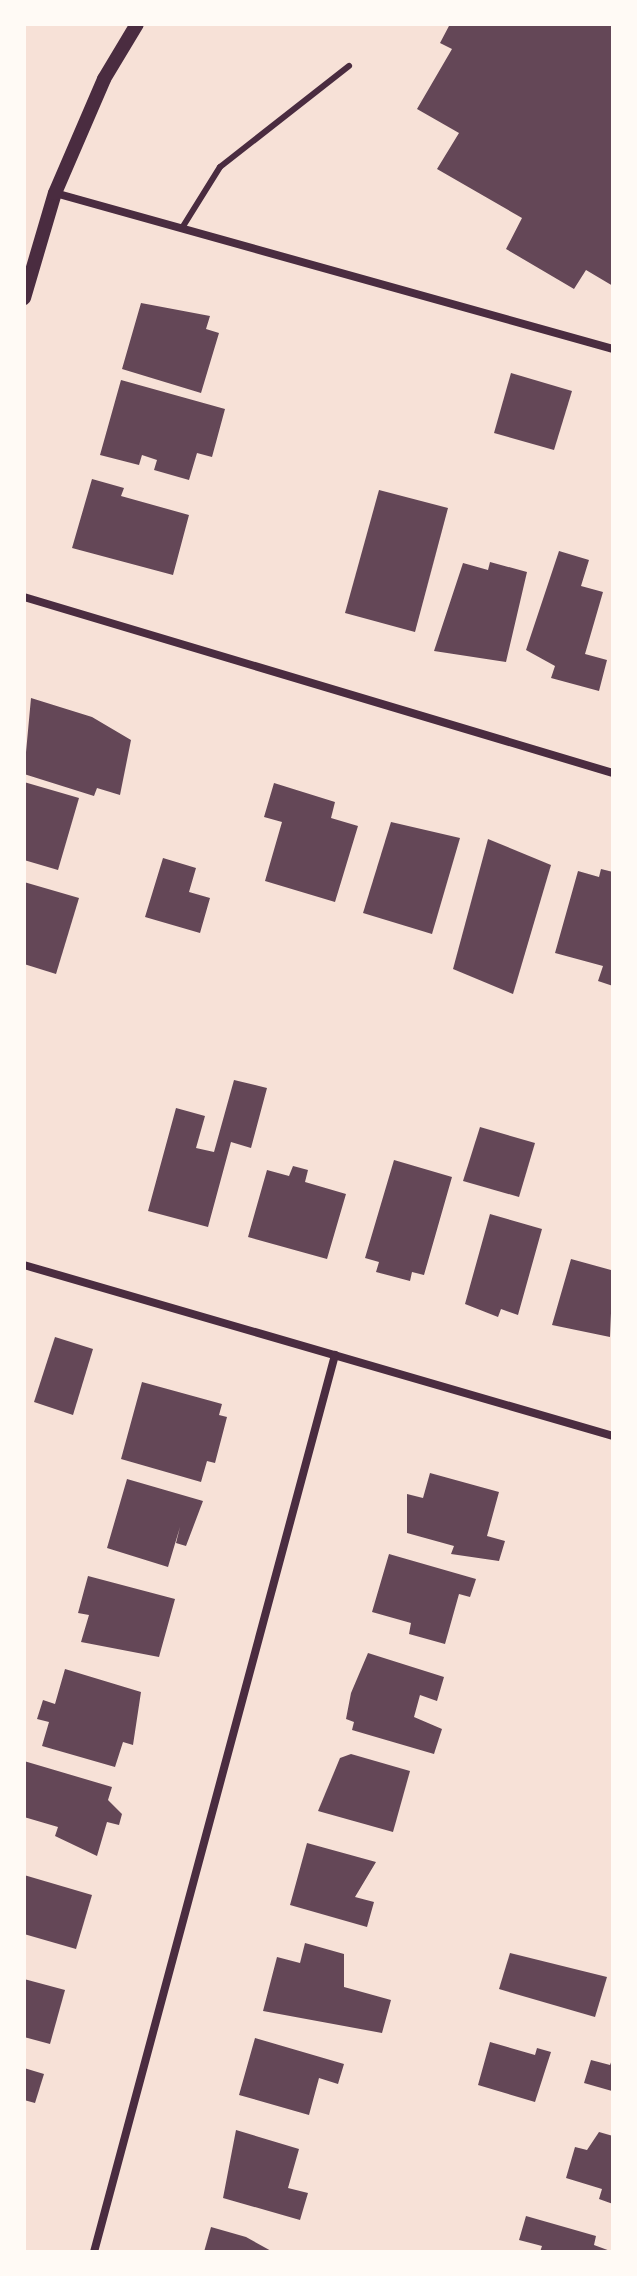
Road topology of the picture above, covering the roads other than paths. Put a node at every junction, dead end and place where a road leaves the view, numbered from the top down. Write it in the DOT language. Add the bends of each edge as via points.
graph roads {
  1 [pos="137,24"];
  2 [pos="349,66"];
  3 [pos="55,193"];
  4 [pos="182,228"];
  5 [pos="24,298"];
  6 [pos="613,349"];
  7 [pos="24,597"];
  8 [pos="613,773"];
  9 [pos="24,1265"];
  10 [pos="335,1355"];
  11 [pos="613,1436"];
  12 [pos="94,2252"];
  1 -- 3 [label="street" via="104,79"];
  2 -- 4 [label="lane" via="220,167"];
  3 -- 4 [label="street"];
  3 -- 5 [label="street"];
  4 -- 6 [label="street"];
  7 -- 8 [label="street"];
  9 -- 10 [label="street"];
  10 -- 11 [label="street"];
  10 -- 12 [label="street"];
}
